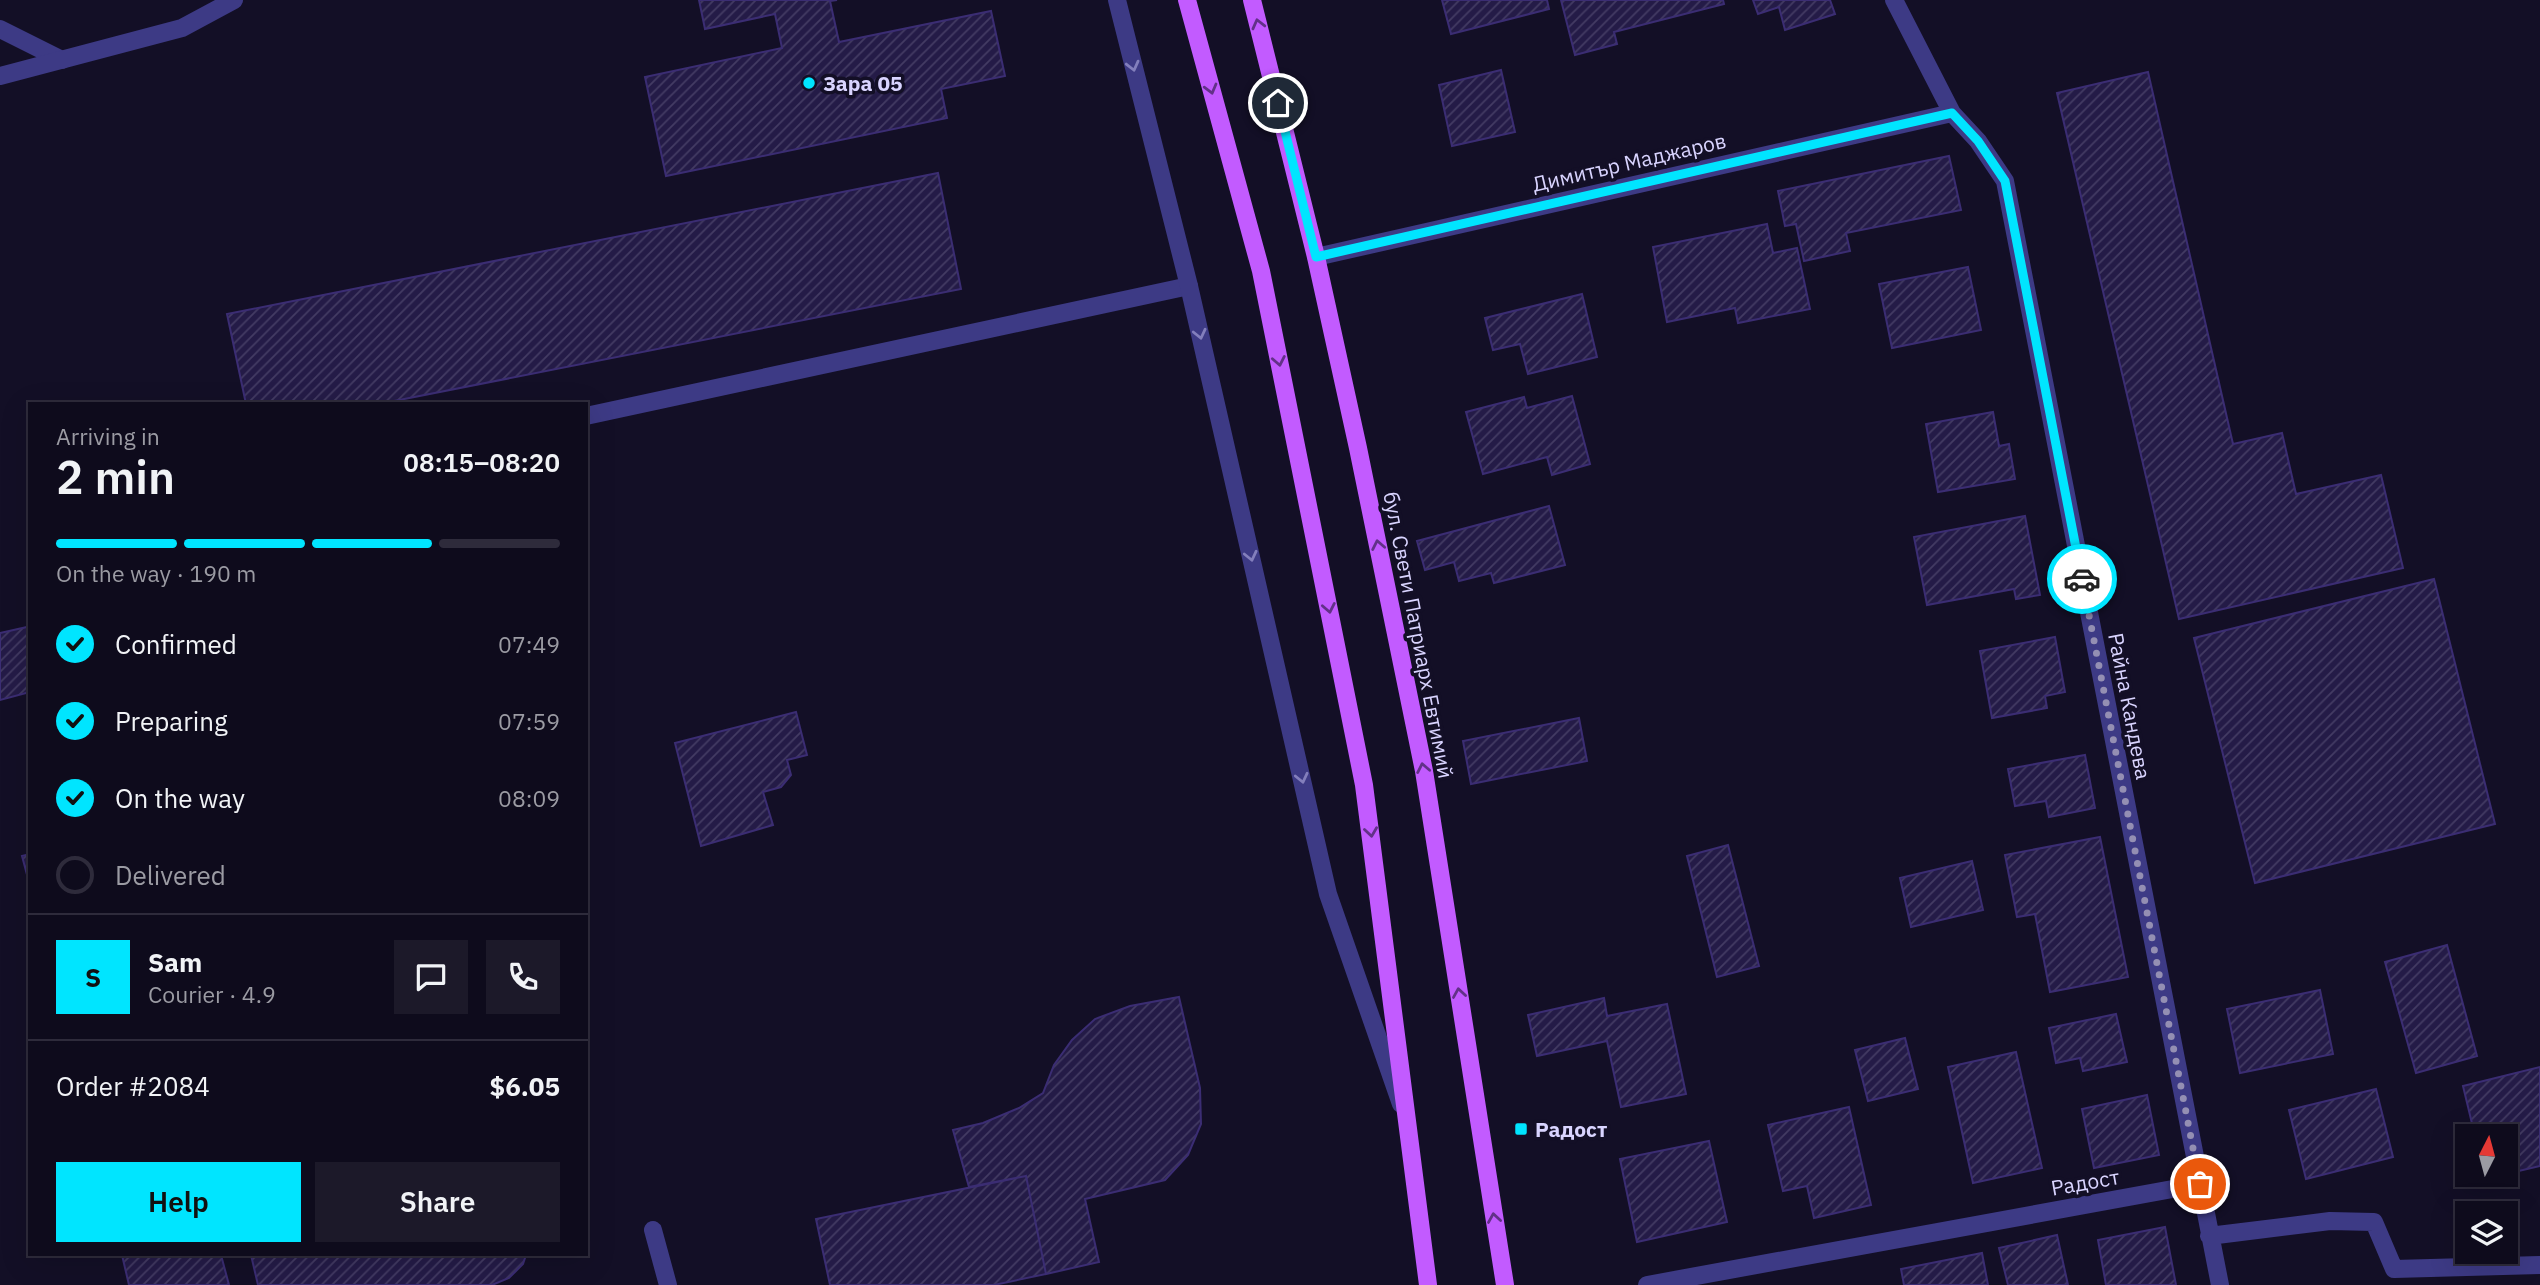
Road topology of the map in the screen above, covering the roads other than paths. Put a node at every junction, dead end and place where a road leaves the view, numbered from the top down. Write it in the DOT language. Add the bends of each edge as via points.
graph roads {
  1 [pos="234,0"];
  2 [pos="1117,0"];
  3 [pos="1187,0"];
  4 [pos="1252,0"];
  5 [pos="1894,0"];
  6 [pos="0,29"];
  7 [pos="62,60"];
  8 [pos="0,76"];
  9 [pos="1952,113"];
  10 [pos="1316,257"];
  11 [pos="1189,286"];
  12 [pos="588,416"];
  13 [pos="1411,1134"];
  14 [pos="2200,1184"];
  15 [pos="653,1230"];
  16 [pos="2210,1236"];
  17 [pos="2540,1265"];
  18 [pos="668,1285"];
  19 [pos="1428,1285"];
  20 [pos="1505,1285"];
  21 [pos="1647,1285"];
  22 [pos="2220,1285"];
  1 -- 7 [label="street" via="182,28"];
  2 -- 11 [label="street, one-way"];
  3 -- 13 [label="main road, one-way" via="1261,271 1364,785"];
  10 -- 4 [label="main road, бул. Свети Патриарх Евтимий, one-way"];
  5 -- 9 [label="street, Райна Кандева"];
  6 -- 7 [label="street"];
  7 -- 8 [label="street"];
  9 -- 10 [label="street, Димитър Маджаров"];
  9 -- 14 [label="street, Райна Кандева" via="2005,181"];
  20 -- 10 [label="main road, бул. Свети Патриарх Евтимий, one-way" via="1424,771"];
  11 -- 12 [label="street"];
  11 -- 13 [label="street, one-way" via="1328,894"];
  13 -- 19 [label="main road"];
  14 -- 16 [label="street, Райна Кандева"];
  14 -- 21 [label="street, Радост"];
  15 -- 18 [label="street"];
  16 -- 17 [label="street" via="2330,1221 2374,1222 2394,1269"];
  16 -- 22 [label="street, Райна Кандева"];
}
